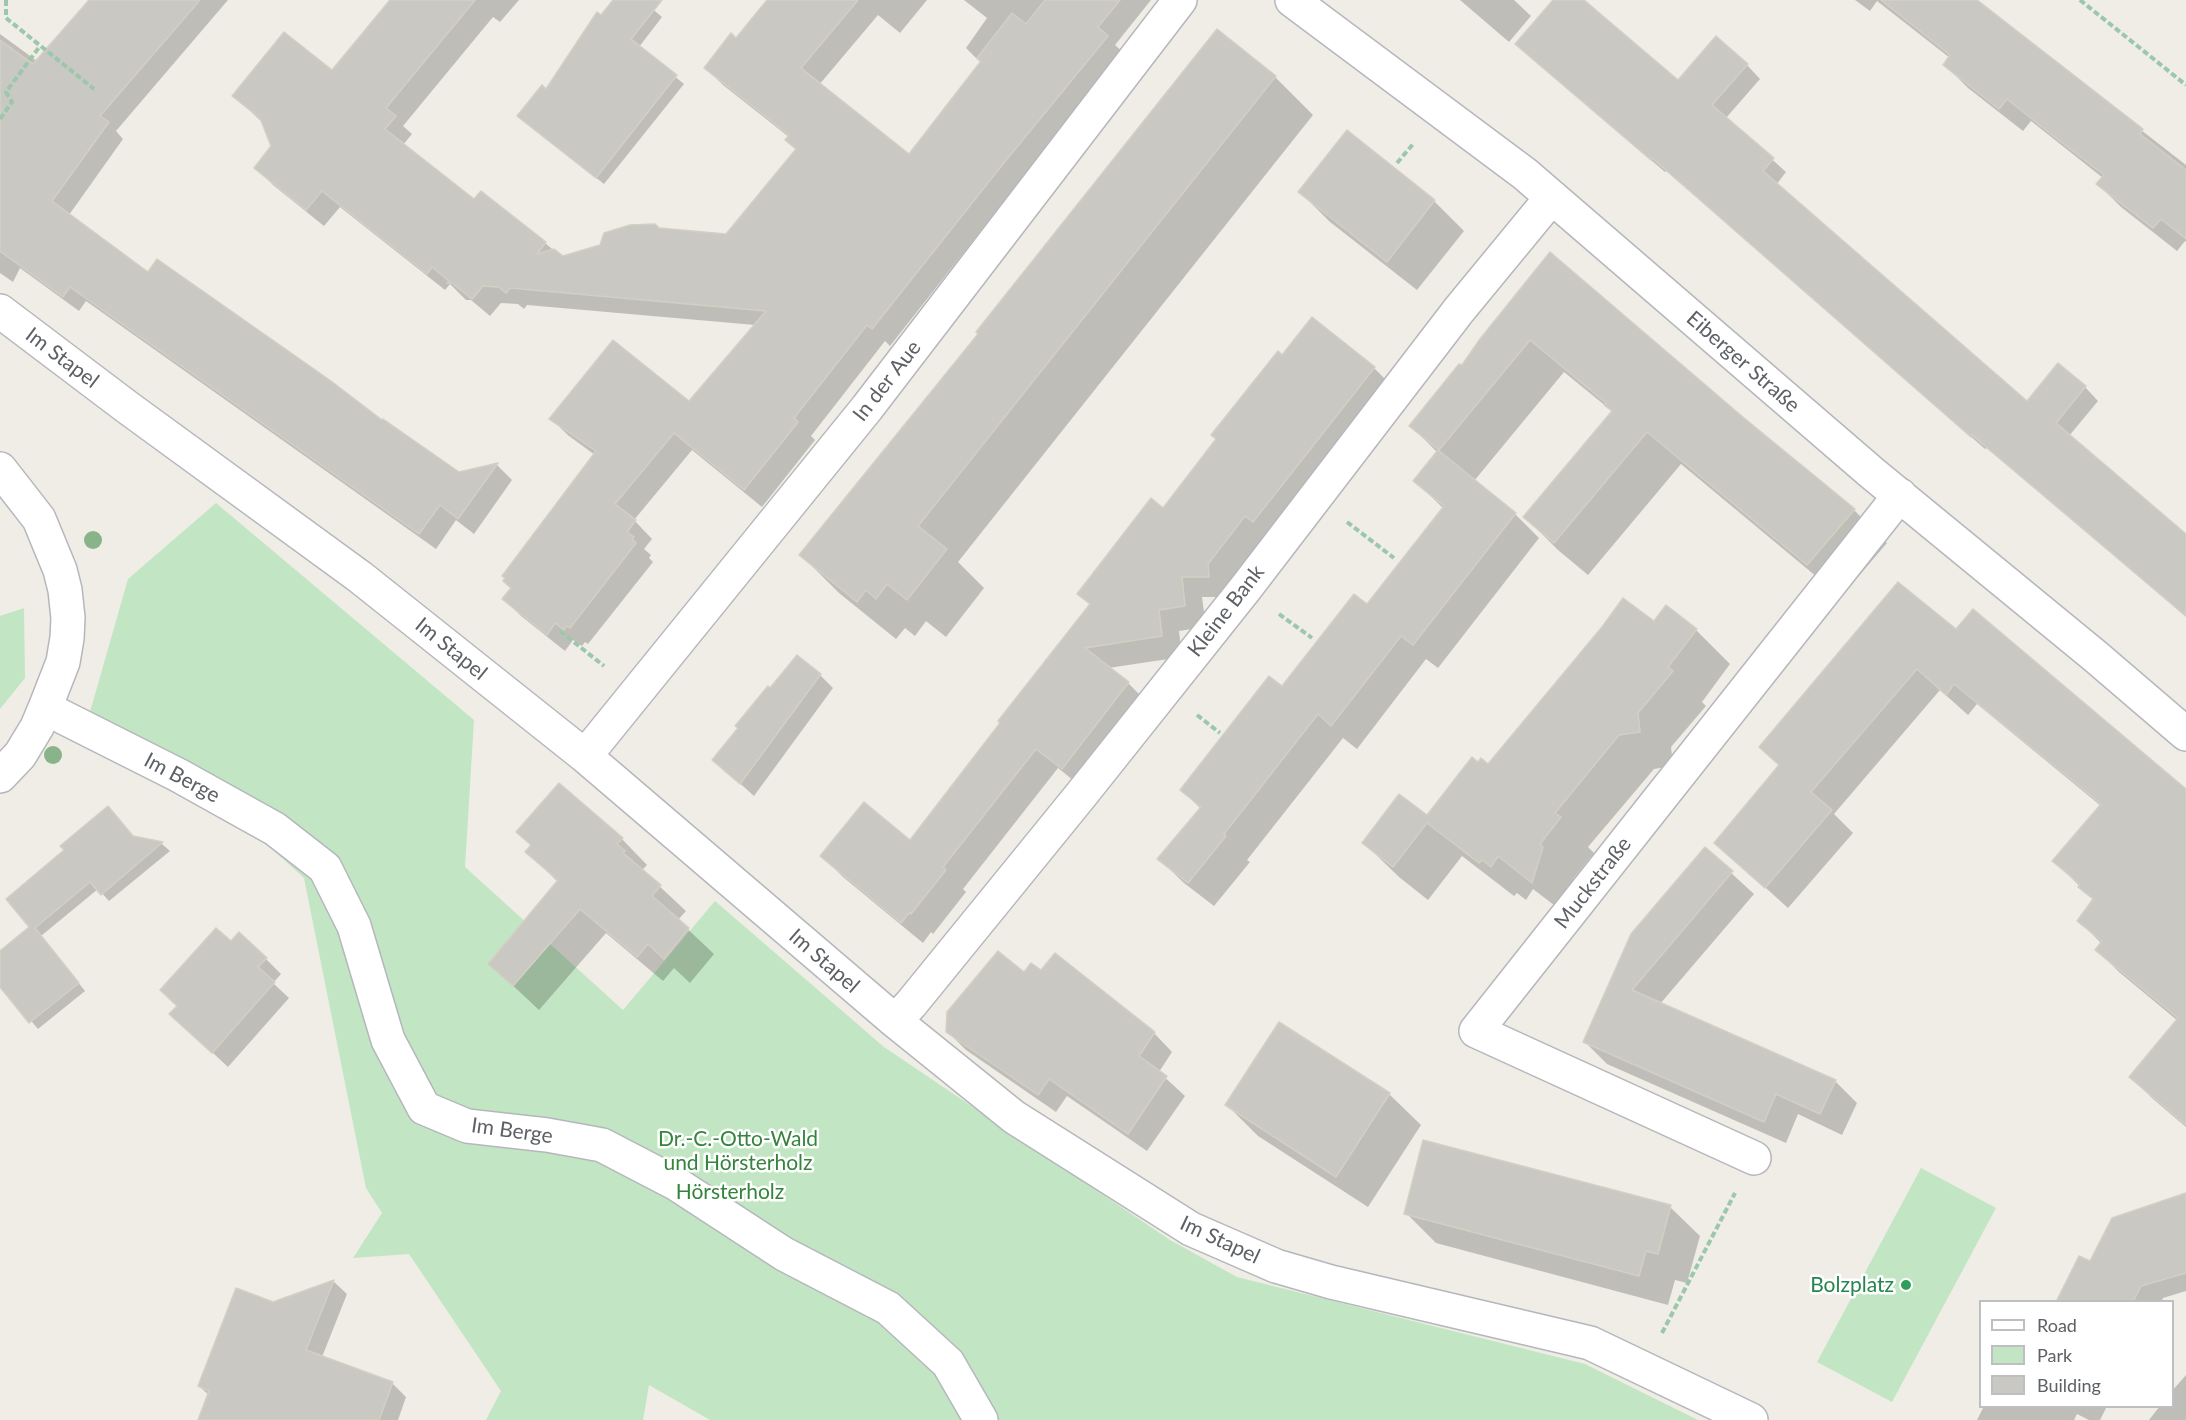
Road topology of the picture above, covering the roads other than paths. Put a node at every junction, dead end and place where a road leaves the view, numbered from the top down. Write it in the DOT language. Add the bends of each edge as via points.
graph roads {
  1 [pos="1180,0"];
  2 [pos="1292,0"];
  3 [pos="1552,197"];
  4 [pos="0,311"];
  5 [pos="0,469"];
  6 [pos="1899,495"];
  7 [pos="45,708"];
  8 [pos="2186,734"];
  9 [pos="585,756"];
  10 [pos="0,776"];
  11 [pos="895,1022"];
  12 [pos="1754,1158"];
  13 [pos="981,1420"];
  14 [pos="1751,1420"];
  1 -- 9 [label="street, In der Aue" via="867,408"];
  2 -- 3 [label="street, Eiberger Straße"];
  3 -- 6 [label="street, Eiberger Straße"];
  3 -- 11 [label="street, Kleine Bank" via="1459,310 1081,795"];
  4 -- 9 [label="street, Im Stapel" via="360,577"];
  5 -- 7 [label="street" via="39,519 65,590 67,638 63,662"];
  6 -- 8 [label="street, Eiberger Straße"];
  6 -- 12 [label="street, Muckstraße" via="1476,1031"];
  7 -- 10 [label="street" via="20,755"];
  7 -- 13 [label="street, Im Berge" via="275,829 325,868 354,926 388,1040 424,1108 467,1126 548,1134 602,1146 675,1183 784,1254 888,1308 948,1364"];
  9 -- 11 [label="street, Im Stapel"];
  11 -- 14 [label="street, Im Stapel" via="1014,1117 1191,1229 1276,1266 1331,1282 1590,1343"];
}
